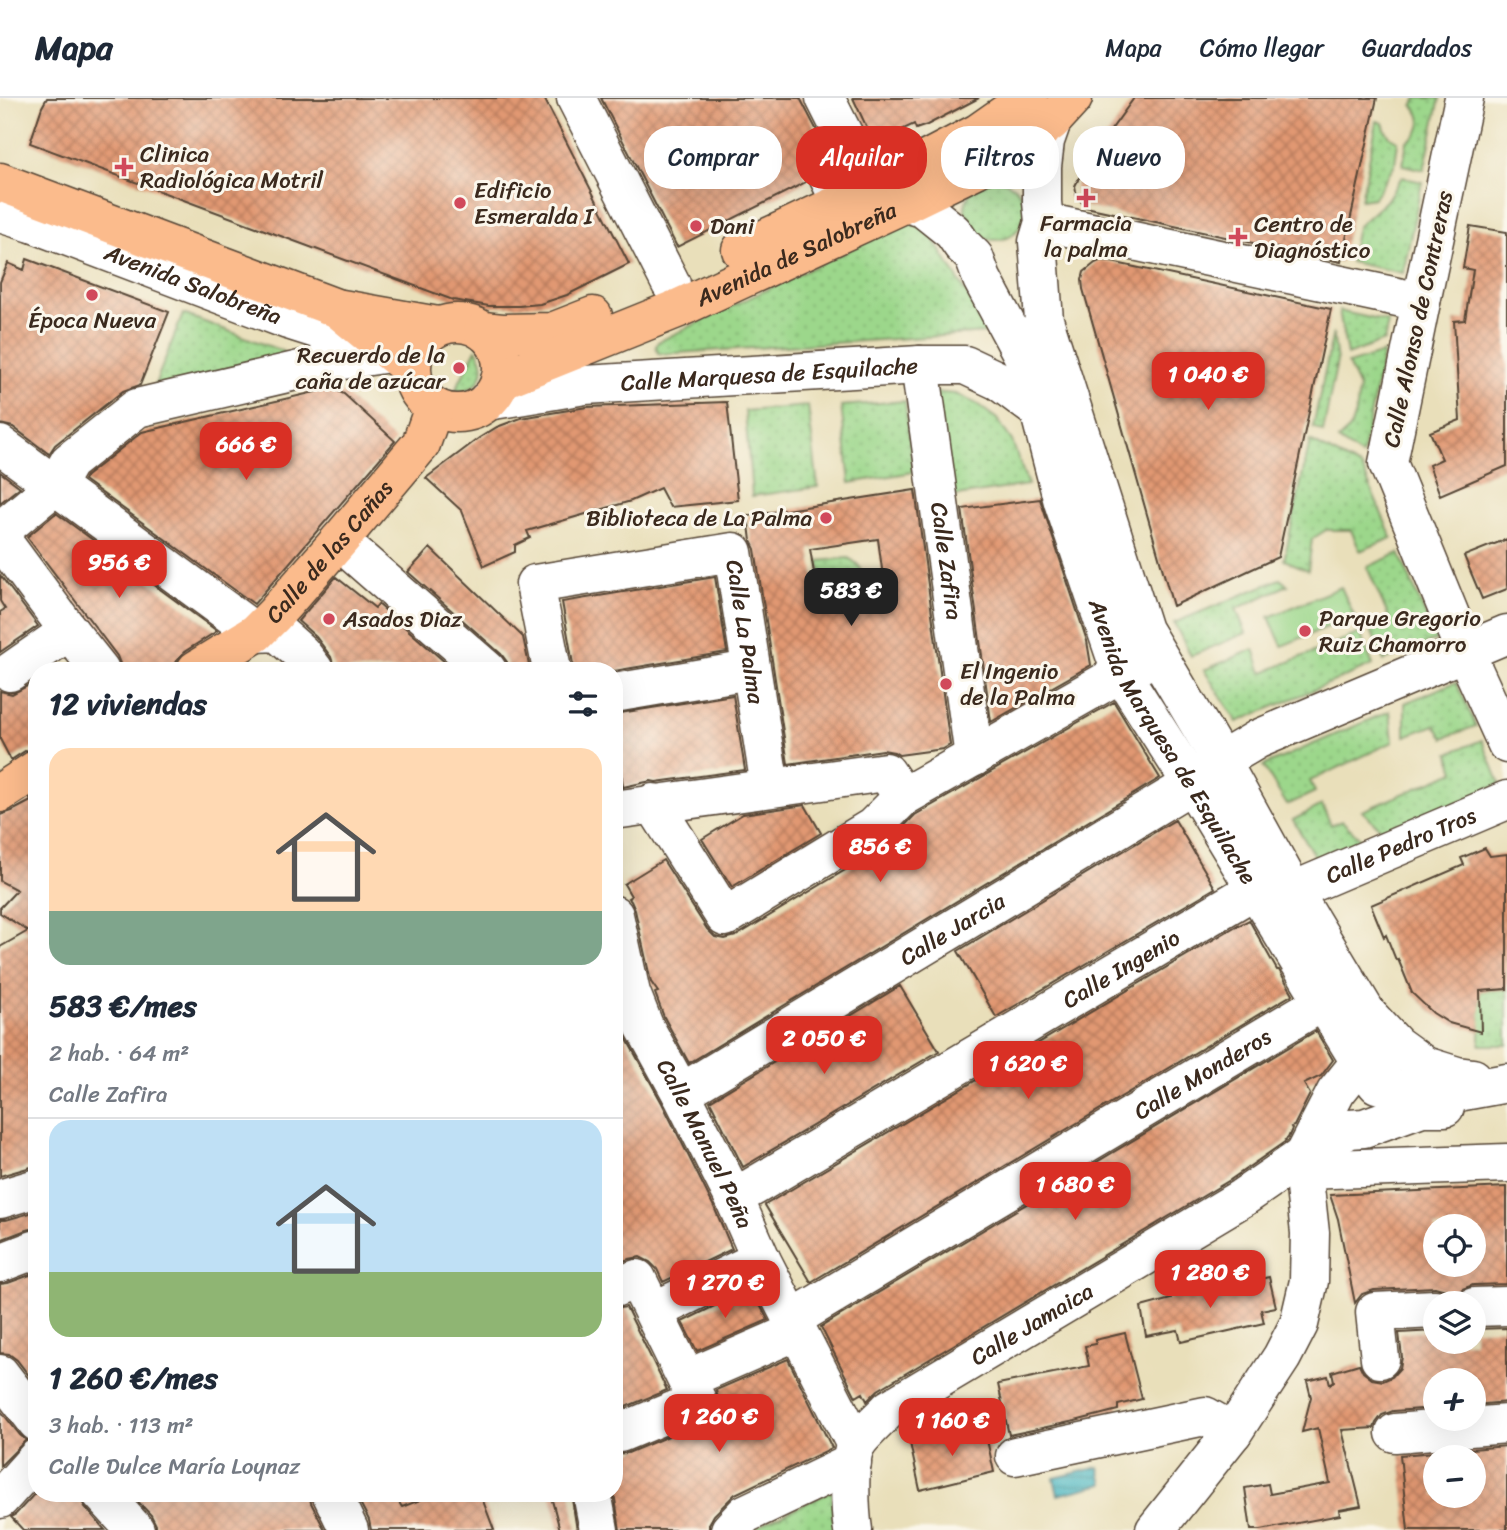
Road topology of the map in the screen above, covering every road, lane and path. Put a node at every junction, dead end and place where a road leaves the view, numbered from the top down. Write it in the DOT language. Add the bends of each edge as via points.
graph roads {
  1 [pos="576,98"];
  2 [pos="825,98"];
  3 [pos="1464,98"];
  4 [pos="1051,104"];
  5 [pos="1034,126"];
  6 [pos="941,176"];
  7 [pos="0,182"];
  8 [pos="956,189"];
  9 [pos="861,192"];
  10 [pos="0,213"];
  11 [pos="1041,232"];
  12 [pos="964,244"];
  13 [pos="671,284"];
  14 [pos="1421,302"];
  15 [pos="336,308"];
  16 [pos="438,326"];
  17 [pos="483,331"];
  18 [pos="401,361"];
  19 [pos="920,365"];
  20 [pos="494,391"];
  21 [pos="434,407"];
  22 [pos="1038,410"];
  23 [pos="0,445"];
  24 [pos="56,485"];
  25 [pos="0,531"];
  26 [pos="0,538"];
  27 [pos="339,541"];
  28 [pos="69,631"];
  29 [pos="256,633"];
  30 [pos="1507,634"];
  31 [pos="1465,652"];
  32 [pos="1159,656"];
  33 [pos="94,662"];
  34 [pos="209,662"];
  35 [pos="308,662"];
  36 [pos="478,662"];
  37 [pos="550,662"];
  38 [pos="750,670"];
  39 [pos="10,672"];
  40 [pos="1121,673"];
  41 [pos="623,691"];
  42 [pos="1507,744"];
  43 [pos="974,757"];
  44 [pos="1221,761"];
  45 [pos="28,774"];
  46 [pos="1192,784"];
  47 [pos="1,787"];
  48 [pos="770,787"];
  49 [pos="903,797"];
  50 [pos="1507,800"];
  51 [pos="653,803"];
  52 [pos="623,808"];
  53 [pos="1254,890"];
  54 [pos="1293,891"];
  55 [pos="623,996"];
  56 [pos="1324,1001"];
  57 [pos="1360,1062"];
  58 [pos="1424,1090"];
  59 [pos="681,1093"];
  60 [pos="1501,1095"];
  61 [pos="1303,1163"];
  62 [pos="1507,1163"];
  63 [pos="28,1191"];
  64 [pos="734,1198"];
  65 [pos="0,1199"];
  66 [pos="28,1252"];
  67 [pos="761,1259"];
  68 [pos="0,1263"];
  69 [pos="623,1285"];
  70 [pos="1507,1306"];
  71 [pos="1486,1307"];
  72 [pos="1423,1310"];
  73 [pos="654,1311"];
  74 [pos="794,1325"];
  75 [pos="1380,1359"];
  76 [pos="0,1374"];
  77 [pos="687,1380"];
  78 [pos="28,1410"];
  79 [pos="1507,1424"];
  80 [pos="623,1432"];
  81 [pos="1233,1432"];
  82 [pos="1395,1433"];
  83 [pos="854,1454"];
  84 [pos="1015,1456"];
  85 [pos="28,1468"];
  86 [pos="0,1499"];
  87 [pos="109,1502"];
  88 [pos="335,1502"];
  89 [pos="594,1502"];
  90 [pos="135,1530"];
  91 [pos="349,1530"];
  92 [pos="599,1530"];
  93 [pos="730,1530"];
  94 [pos="853,1530"];
  95 [pos="1155,1530"];
  1 -- 13 [label="street"];
  2 -- 9 [label="street"];
  3 -- 14 [label="street, Calle Alonso de Contreras"];
  4 -- 5 [label="main road, Avenida de Salobreña"];
  4 -- 9 [label="main road, Avenida de Salobreña" via="978,133"];
  4 -- 11 [label="street, Avenida Marquesa de Esquilache" via="1042,166"];
  6 -- 9 [label="main road, Avenida de Salobreña"];
  7 -- 15 [label="main road, Avenida Salobreña"];
  8 -- 12 [label="street, Avenida Marquesa de Esquilache" via="952,207"];
  9 -- 12 [label="street, Avenida Marquesa de Esquilache" via="923,208"];
  9 -- 13 [label="main road, Avenida de Salobreña"];
  9 -- 20 [label="main road, Avenida de Salobreña" via="680,308"];
  10 -- 18 [label="street, Avenida Salobreña"];
  11 -- 12 [label="street" via="1008,258"];
  11 -- 14 [label="street"];
  11 -- 32 [label="street, Avenida Marquesa de Esquilache" via="1046,328 1143,630"];
  12 -- 22 [label="street, Avenida Marquesa de Esquilache" via="1027,363"];
  13 -- 17 [label="main road, Avenida de Salobreña" via="552,332"];
  14 -- 31 [label="street, Calle Alonso de Contreras" via="1388,463"];
  15 -- 16 [label="main road, Avenida Salobreña"];
  15 -- 18 [label="main road, Avenida Salobreña"];
  16 -- 17 [label="main road" via="469,324"];
  16 -- 18 [label="main road" via="412,356"];
  17 -- 20 [label="main road" via="493,341 502,366"];
  18 -- 21 [label="main road" via="421,395"];
  18 -- 24 [label="street" via="343,360 137,408 69,462"];
  19 -- 20 [label="street, Calle Marquesa de Esquilache"];
  19 -- 22 [label="street, Calle Marquesa de Esquilache" via="965,365 999,381"];
  19 -- 43 [label="street, Calle Zafira"];
  20 -- 21 [label="main road" via="477,408 457,413"];
  21 -- 27 [label="main road, Calle de las Cañas" via="421,444"];
  22 -- 40 [label="street, Avenida Marquesa de Esquilache" via="1063,502"];
  23 -- 24 [label="street"];
  24 -- 25 [label="street"];
  24 -- 29 [label="street"];
  26 -- 28 [label="street"];
  27 -- 29 [label="main road, Calle de las Cañas"];
  27 -- 36 [label="street"];
  28 -- 33 [label="street"];
  28 -- 39 [label="street"];
  29 -- 34 [label="main road, Calle de las Cañas"];
  29 -- 35 [label="street" via="277,632"];
  30 -- 31 [label="street, Calle Jarcia"];
  31 -- 42 [label="street, Calle Alonso de Contreras"];
  31 -- 44 [label="street, Calle Jarcia" via="1258,739"];
  32 -- 40 [label="street"];
  32 -- 44 [label="street, Avenida Marquesa de Esquilache"];
  37 -- 38 [label="street, Calle La Palma" via="535,584 733,552"];
  38 -- 41 [label="street"];
  38 -- 48 [label="street, Calle La Palma"];
  40 -- 43 [label="street"];
  40 -- 46 [label="street, Avenida Marquesa de Esquilache"];
  43 -- 49 [label="street"];
  44 -- 46 [label="street, Calle Jarcia"];
  44 -- 54 [label="street, Avenida Marquesa de Esquilache"];
  45 -- 47 [label="main road"];
  46 -- 53 [label="street, Avenida Marquesa de Esquilache"];
  46 -- 59 [label="street, Calle Jarcia"];
  48 -- 49 [label="street" via="886,772"];
  48 -- 51 [label="street"];
  49 -- 51 [label="street" via="873,827 725,917"];
  50 -- 54 [label="street, Calle Pedro Tros"];
  51 -- 52 [label="street"];
  53 -- 56 [label="street, Avenida Marquesa de Esquilache"];
  53 -- 64 [label="street, Calle Ingenio"];
  54 -- 58 [label="street, Avenida Marquesa de Esquilache" via="1367,1014 1396,1045"];
  55 -- 59 [label="street, Calle Manuel Peña"];
  56 -- 57 [label="street, Avenida Marquesa de Esquilache"];
  56 -- 74 [label="street, Calle Monderos"];
  57 -- 58 [label="street" via="1371,1057 1402,1064"];
  57 -- 61 [label="street, Calle Jamaica" via="1336,1092"];
  58 -- 60 [label="street, Avenida Marquesa de Esquilache" via="1457,1076"];
  58 -- 61 [label="street, Calle Jamaica" via="1364,1128 1349,1129"];
  59 -- 64 [label="street, Calle Manuel Peña"];
  61 -- 62 [label="street"];
  61 -- 81 [label="street" via="1310,1269 1299,1324"];
  61 -- 83 [label="street, Calle Jamaica" via="889,1409"];
  63 -- 65 [label="street"];
  64 -- 67 [label="street, Calle Manuel Peña"];
  66 -- 68 [label="street"];
  67 -- 73 [label="street"];
  67 -- 74 [label="street, Calle Manuel Peña"];
  69 -- 73 [label="street" via="637,1279"];
  70 -- 71 [label="street"];
  72 -- 75 [label="street" via="1375,1312"];
  73 -- 77 [label="street"];
  74 -- 77 [label="street, Calle Monderos"];
  74 -- 83 [label="street, Calle Manuel Peña"];
  76 -- 78 [label="street"];
  77 -- 80 [label="street" via="697,1401"];
  79 -- 82 [label="street"];
  81 -- 84 [label="street" via="1205,1416"];
  81 -- 95 [label="street"];
  83 -- 93 [label="street" via="745,1514"];
  83 -- 94 [label="street"];
  85 -- 86 [label="street"];
  87 -- 90 [label="street"];
  88 -- 91 [label="street"];
  89 -- 92 [label="street"];
}
